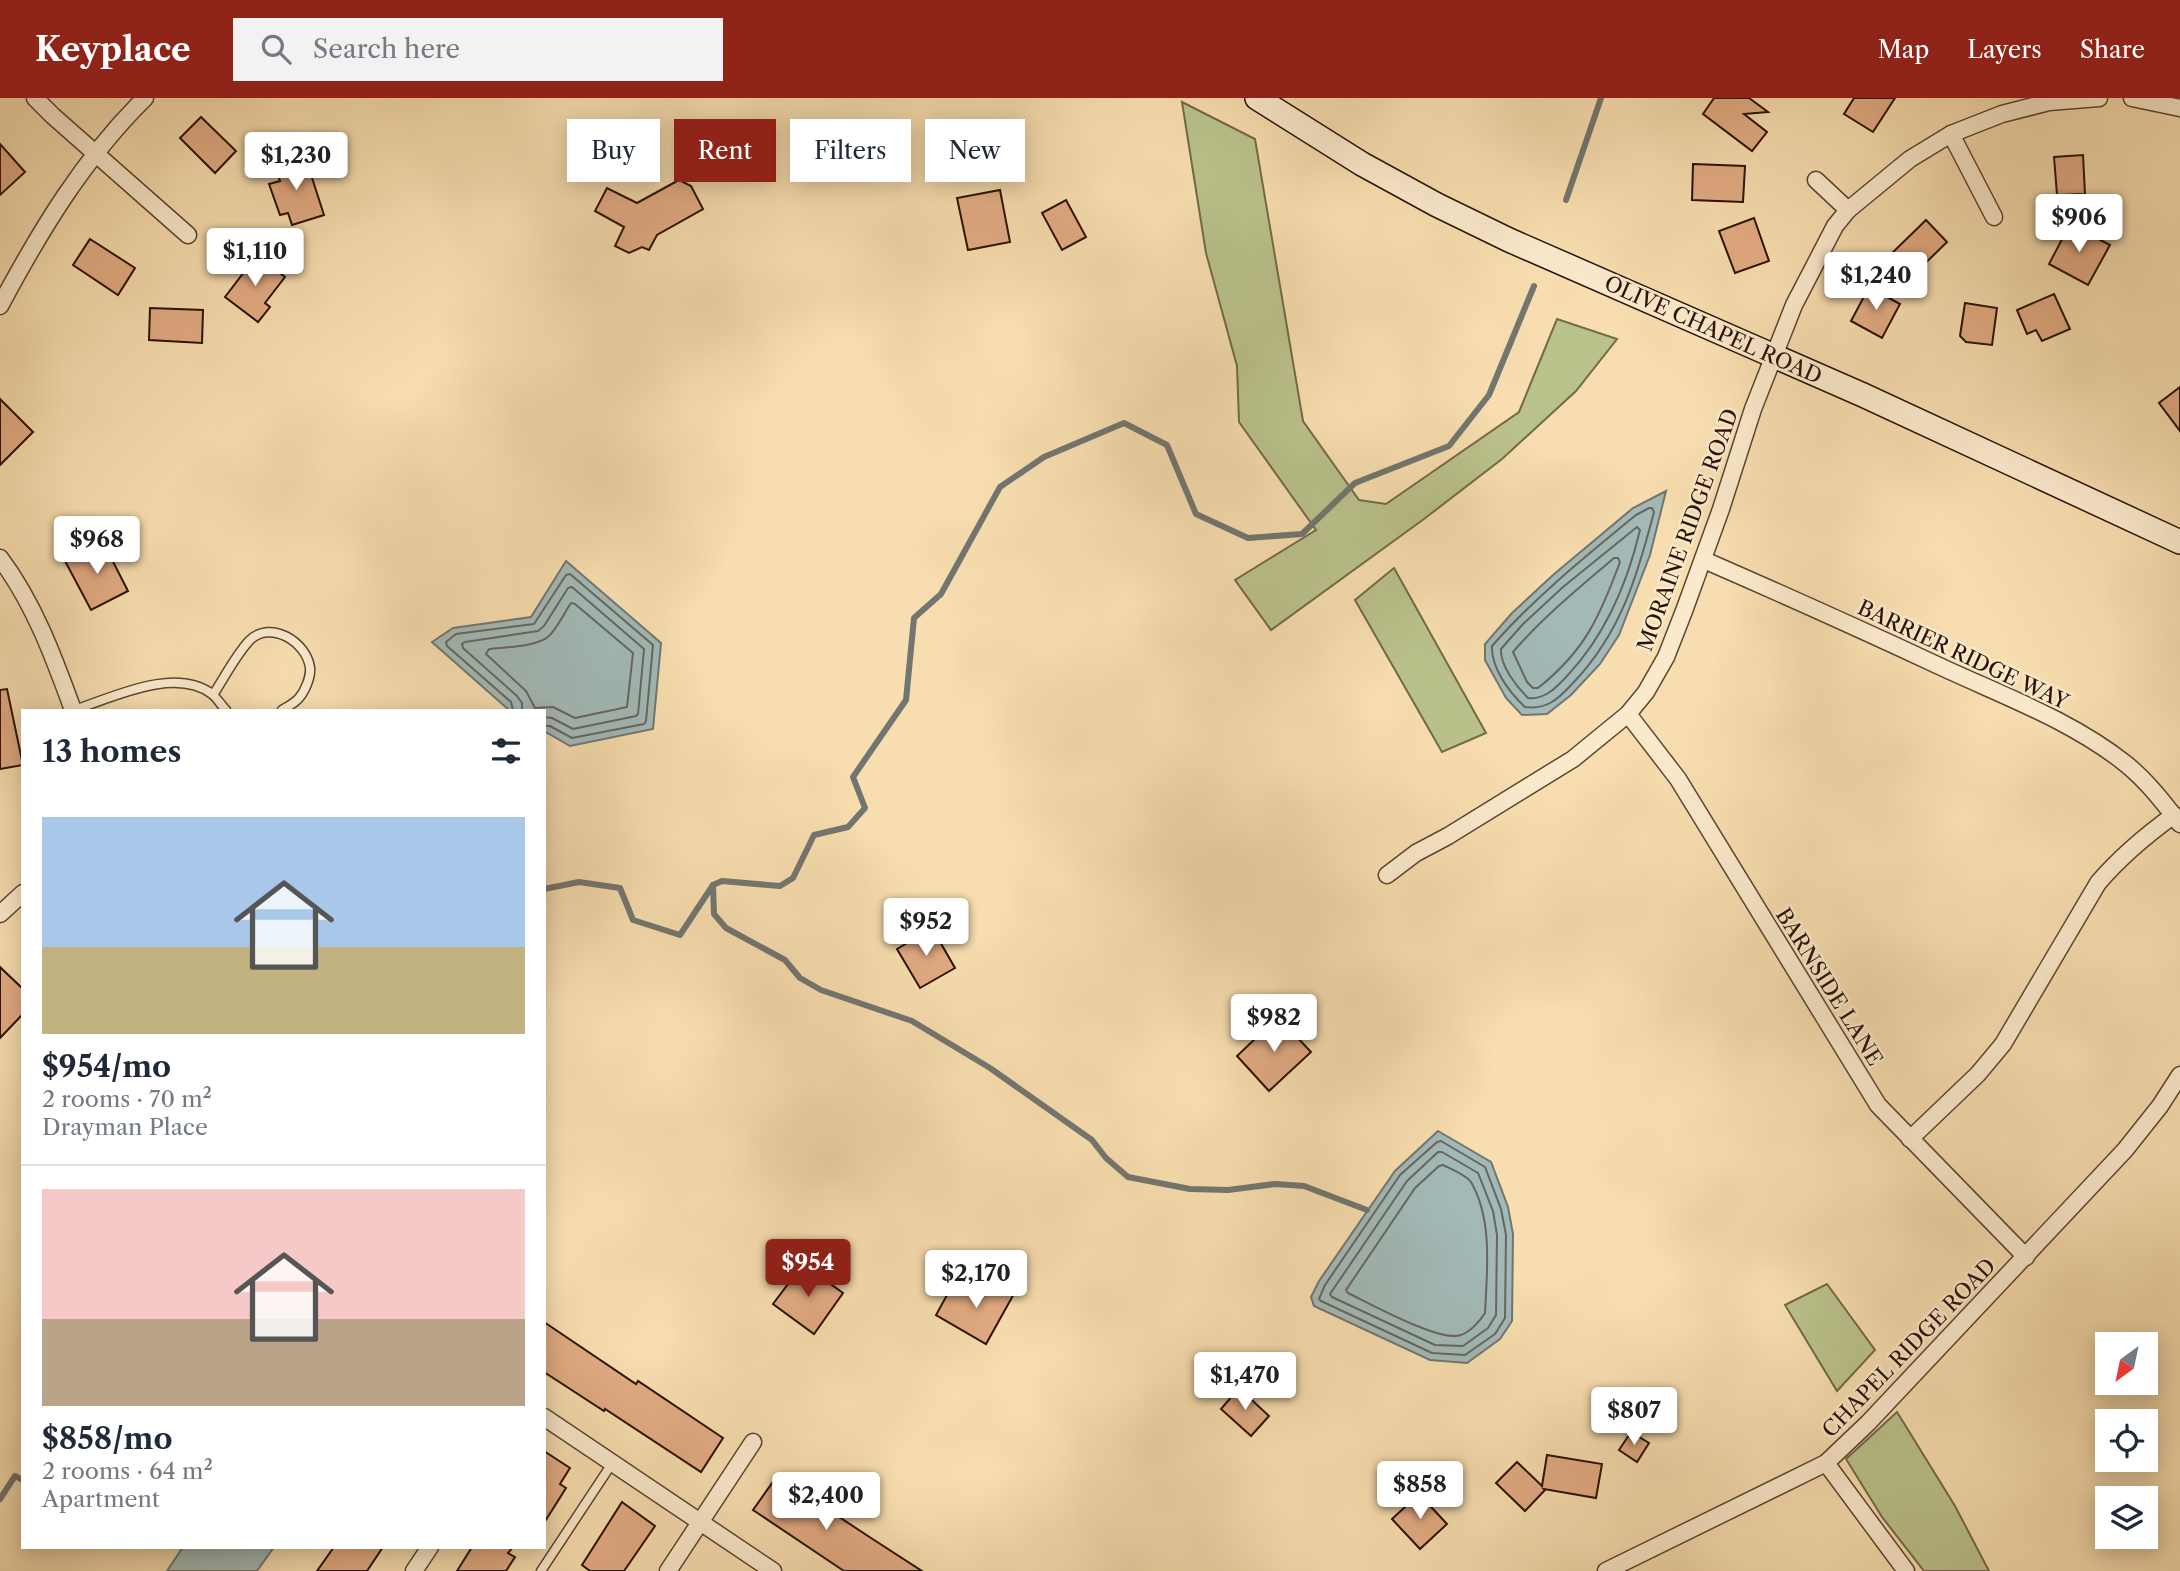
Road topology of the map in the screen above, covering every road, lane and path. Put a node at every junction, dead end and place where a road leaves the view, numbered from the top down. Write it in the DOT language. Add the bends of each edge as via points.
graph roads {
  1 [pos="35,98"];
  2 [pos="145,98"];
  3 [pos="1257,98"];
  4 [pos="2099,98"];
  5 [pos="2132,98"];
  6 [pos="2180,108"];
  7 [pos="1951,134"];
  8 [pos="95,153"];
  9 [pos="1816,180"];
  10 [pos="1848,210"];
  11 [pos="1994,217"];
  12 [pos="188,235"];
  13 [pos="0,306"];
  14 [pos="1773,356"];
  15 [pos="2180,541"];
  16 [pos="0,558"];
  17 [pos="1703,560"];
  18 [pos="213,695"];
  19 [pos="74,709"];
  20 [pos="77,709"];
  21 [pos="225,709"];
  22 [pos="284,709"];
  23 [pos="1628,713"];
  24 [pos="2177,819"];
  25 [pos="1387,874"];
  26 [pos="21,895"];
  27 [pos="0,914"];
  28 [pos="2180,1075"];
  29 [pos="1910,1139"];
  30 [pos="2026,1257"];
  31 [pos="546,1418"];
  32 [pos="752,1442"];
  33 [pos="613,1462"];
  34 [pos="1826,1463"];
  35 [pos="701,1521"];
  36 [pos="429,1549"];
  37 [pos="414,1571"];
  38 [pos="541,1571"];
  39 [pos="668,1571"];
  40 [pos="773,1571"];
  41 [pos="1606,1571"];
  42 [pos="1906,1571"];
  1 -- 8 [label="street"];
  2 -- 8 [label="street"];
  3 -- 14 [label="main road, OLIVE CHAPEL ROAD" via="1437,205"];
  4 -- 7 [label="street, MORAINE RIDGE ROAD" via="2049,102"];
  5 -- 6 [label="street"];
  7 -- 10 [label="street, MORAINE RIDGE ROAD" via="1910,159"];
  7 -- 11 [label="street"];
  8 -- 12 [label="street"];
  8 -- 13 [label="street" via="69,187"];
  9 -- 10 [label="street"];
  10 -- 14 [label="street, MORAINE RIDGE ROAD" via="1806,279"];
  14 -- 15 [label="main road, OLIVE CHAPEL ROAD"];
  14 -- 17 [label="street, MORAINE RIDGE ROAD"];
  16 -- 19 [label="street" via="43,634"];
  17 -- 23 [label="street, MORAINE RIDGE ROAD" via="1666,657"];
  17 -- 24 [label="street, BARRIER RIDGE WAY" via="2087,737 2129,766"];
  18 -- 20 [label="lane" via="198,686 173,682 138,688"];
  18 -- 21 [label="lane"];
  18 -- 22 [label="lane" via="251,639 279,632 305,655 310,668 299,699"];
  23 -- 25 [label="street, MORAINE RIDGE ROAD" via="1573,759"];
  23 -- 29 [label="street, BARNSIDE LANE" via="1678,779 1878,1105"];
  24 -- 29 [label="street" via="2117,860 2098,883 2003,1044"];
  26 -- 27 [label="street"];
  28 -- 30 [label="street, CHAPEL RIDGE ROAD" via="2144,1128"];
  29 -- 30 [label="street, BARNSIDE LANE"];
  30 -- 34 [label="street, CHAPEL RIDGE ROAD"];
  31 -- 33 [label="street"];
  32 -- 35 [label="street"];
  33 -- 35 [label="street"];
  33 -- 38 [label="lane"];
  34 -- 41 [label="street, CHAPEL RIDGE ROAD"];
  34 -- 42 [label="street"];
  35 -- 39 [label="street"];
  35 -- 40 [label="street"];
  36 -- 37 [label="street"];
}
